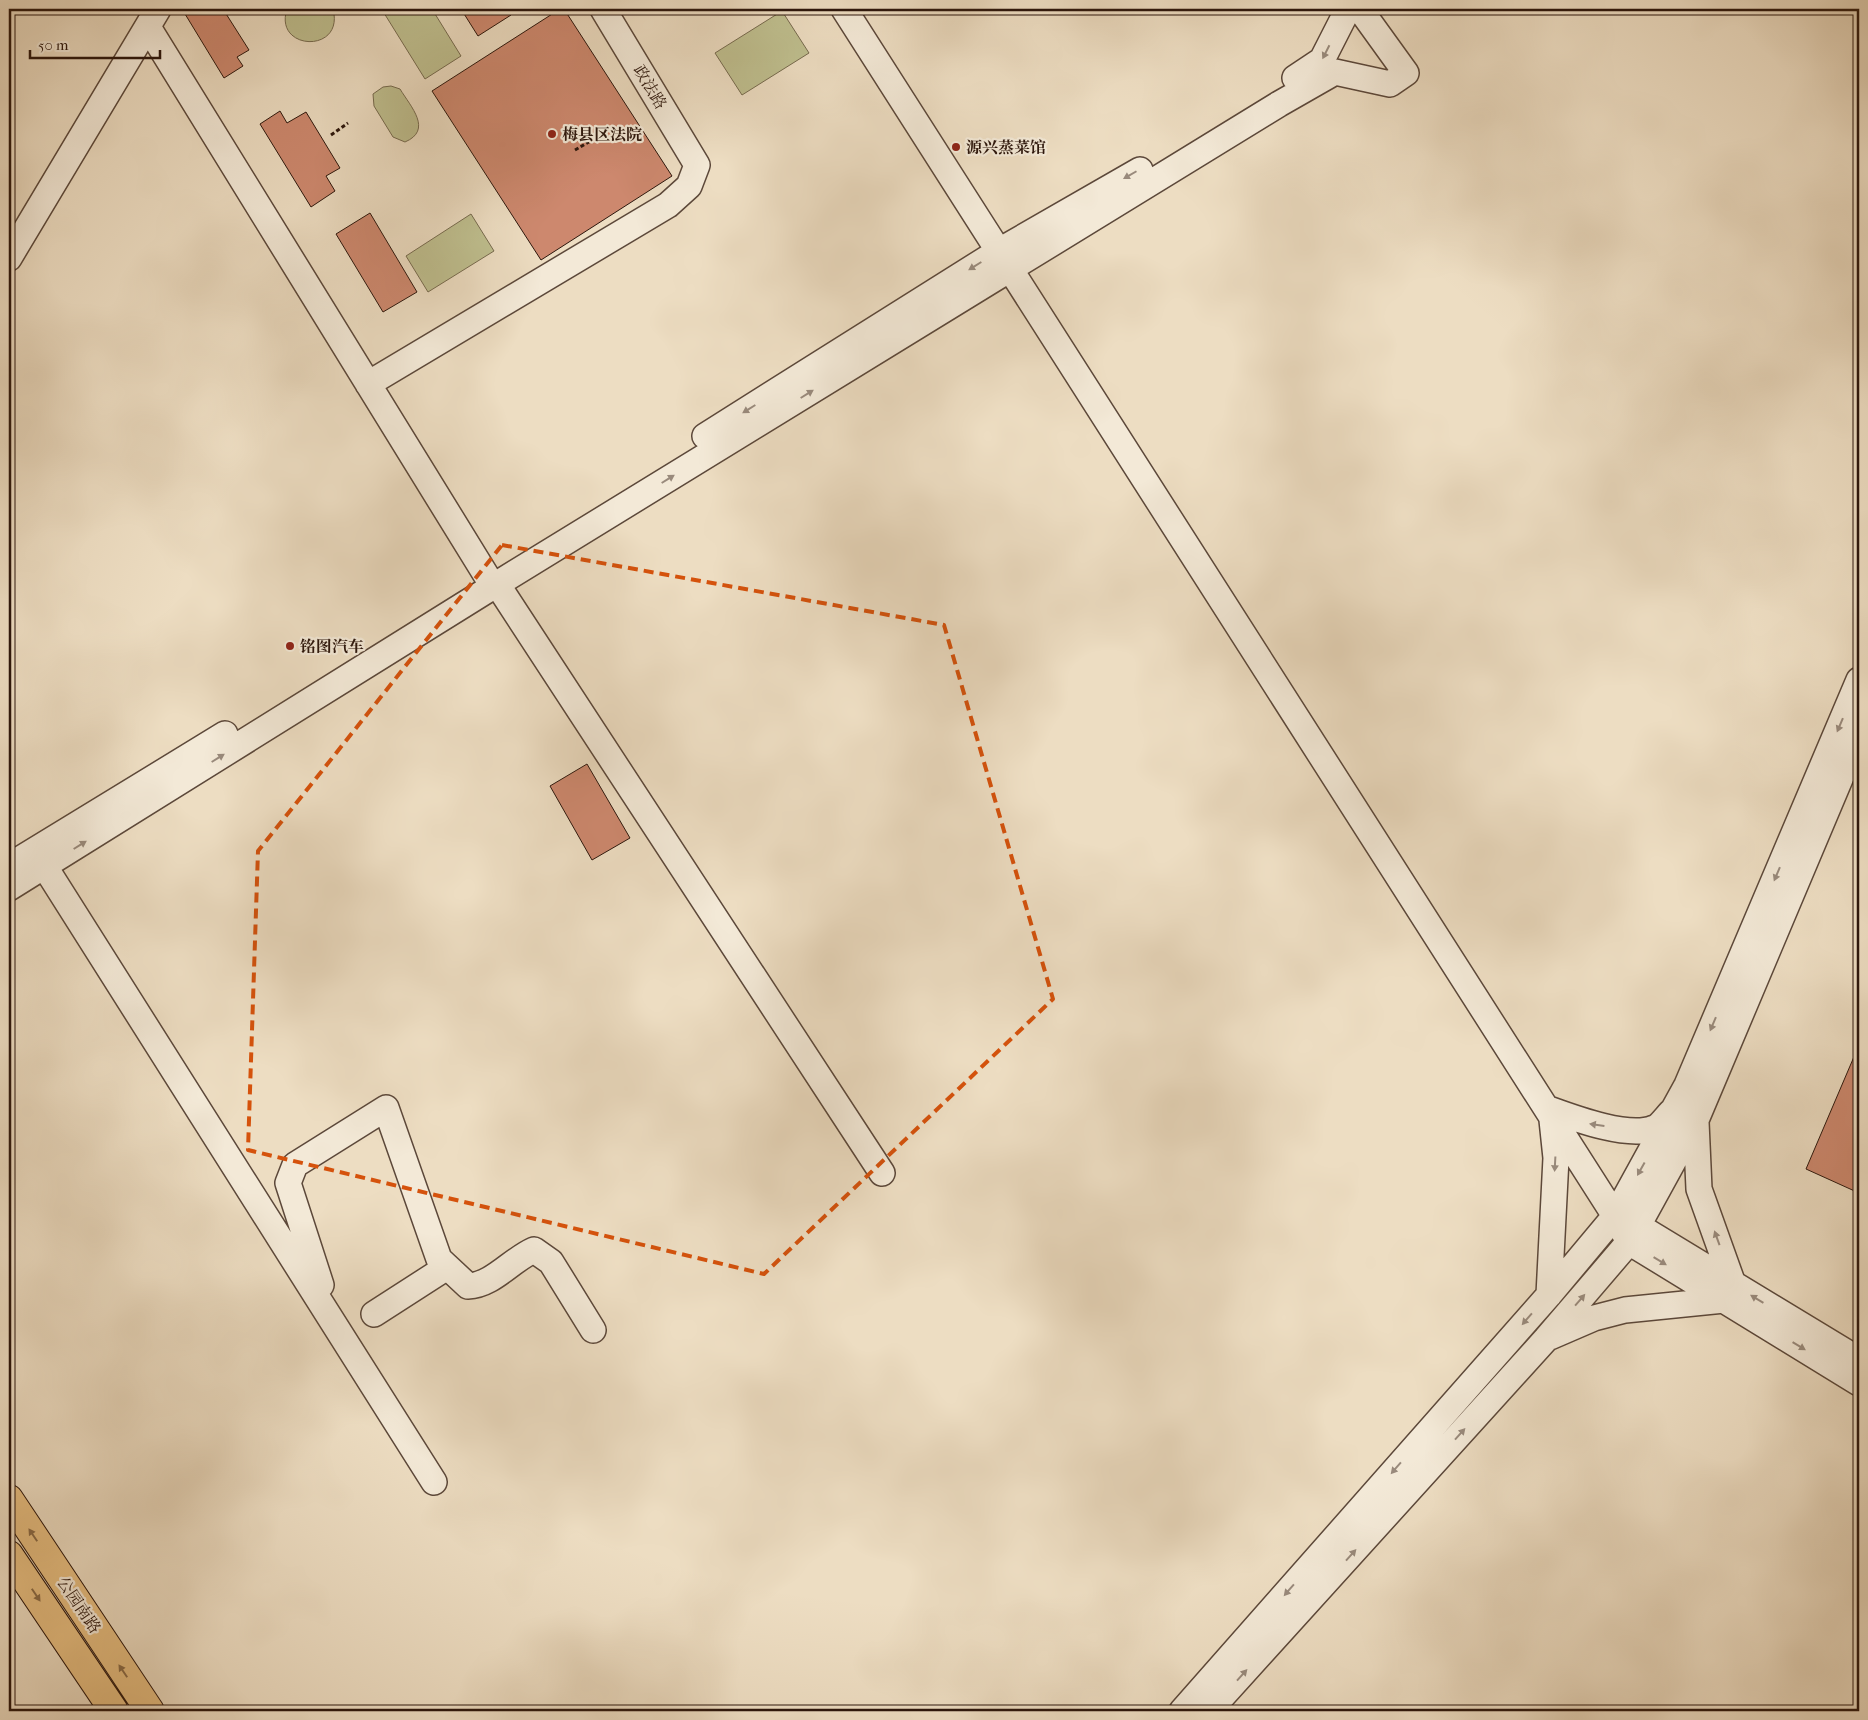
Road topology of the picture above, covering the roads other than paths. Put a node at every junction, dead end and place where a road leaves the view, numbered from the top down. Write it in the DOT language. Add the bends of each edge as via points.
graph roads {
  1 [pos="603,9"];
  2 [pos="844,9"];
  3 [pos="1348,9"];
  4 [pos="1364,9"];
  5 [pos="153,18"];
  6 [pos="9,258"];
  7 [pos="1004,260"];
  8 [pos="368,384"];
  9 [pos="492,579"];
  10 [pos="1859,680"];
  11 [pos="1859,734"];
  12 [pos="9,866"];
  13 [pos="45,866"];
  14 [pos="9,888"];
  15 [pos="1549,1111"];
  16 [pos="1673,1111"];
  17 [pos="1696,1120"];
  18 [pos="882,1173"];
  19 [pos="1615,1216"];
  20 [pos="1634,1234"];
  21 [pos="447,1267"];
  22 [pos="321,1285"];
  23 [pos="1728,1292"];
  24 [pos="1549,1295"];
  25 [pos="374,1314"];
  26 [pos="594,1330"];
  27 [pos="1546,1339"];
  28 [pos="1859,1360"];
  29 [pos="1859,1382"];
  30 [pos="434,1482"];
  31 [pos="9,1499"];
  32 [pos="9,1555"];
  33 [pos="114,1711"];
  34 [pos="150,1711"];
  35 [pos="1182,1711"];
  36 [pos="1209,1711"];
  1 -- 8 [label="street, 政法路" via="697,165 689,186 668,205"];
  2 -- 7 [label="street"];
  3 -- 7 [label="street, one-way" via="1322,60"];
  4 -- 7 [label="street" via="1362,12 1406,73 1390,84 1335,72"];
  5 -- 6 [label="street"];
  5 -- 8 [label="street"];
  7 -- 9 [label="street"];
  7 -- 15 [label="street"];
  8 -- 9 [label="street"];
  9 -- 12 [label="street"];
  13 -- 9 [label="street, one-way"];
  9 -- 18 [label="street"];
  10 -- 16 [label="street, one-way" via="1687,1085"];
  11 -- 17 [label="street"];
  13 -- 14 [label="street"];
  13 -- 30 [label="street"];
  16 -- 15 [label="street, one-way" via="1654,1128 1636,1130 1587,1123"];
  15 -- 19 [label="street"];
  15 -- 24 [label="street, one-way" via="1556,1158"];
  16 -- 19 [label="street, one-way"];
  17 -- 20 [label="street"];
  23 -- 17 [label="street, one-way" via="1699,1189"];
  19 -- 20 [label="street"];
  19 -- 24 [label="street"];
  20 -- 23 [label="street"];
  27 -- 20 [label="street, one-way"];
  21 -- 22 [label="street" via="439,1259 386,1108 295,1165 288,1183"];
  21 -- 25 [label="street"];
  21 -- 26 [label="street" via="468,1286 481,1285 523,1254 534,1250 552,1262"];
  23 -- 27 [label="street" via="1594,1318"];
  28 -- 23 [label="street, one-way"];
  23 -- 29 [label="street, one-way"];
  24 -- 35 [label="street, one-way"];
  36 -- 27 [label="street, one-way"];
  34 -- 31 [label="main road, 公园南路, one-way"];
  32 -- 33 [label="main road, 公园南路, one-way"];
}
